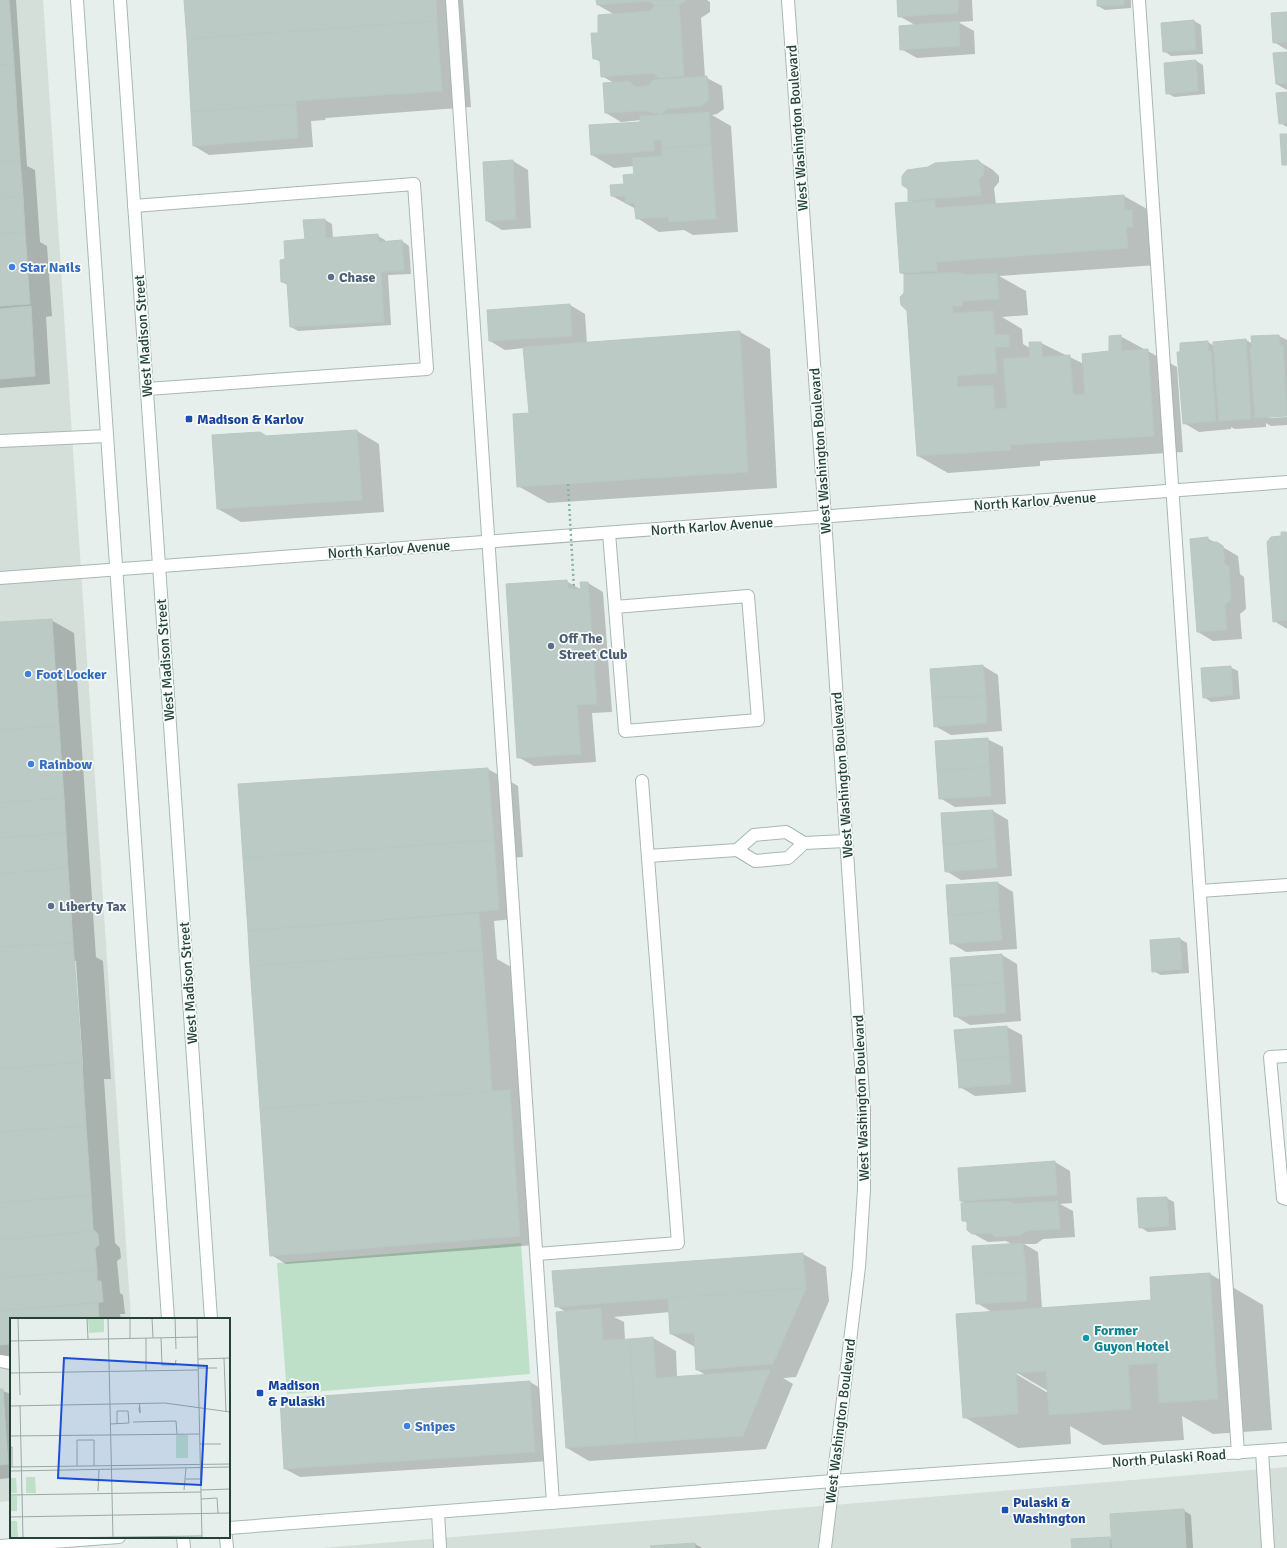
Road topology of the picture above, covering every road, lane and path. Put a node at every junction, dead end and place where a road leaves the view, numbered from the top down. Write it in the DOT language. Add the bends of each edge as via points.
graph roads {
  1 [pos="77,0"];
  2 [pos="120,0"];
  3 [pos="452,0"];
  4 [pos="788,0"];
  5 [pos="1139,0"];
  6 [pos="134,206"];
  7 [pos="147,389"];
  8 [pos="107,436"];
  9 [pos="0,440"];
  10 [pos="1287,482"];
  11 [pos="568,484"];
  12 [pos="1172,491"];
  13 [pos="825,518"];
  14 [pos="609,533"];
  15 [pos="488,542"];
  16 [pos="159,566"];
  17 [pos="116,569"];
  18 [pos="0,578"];
  19 [pos="574,589"];
  20 [pos="615,607"];
  21 [pos="642,781"];
  22 [pos="846,841"];
  23 [pos="804,843"];
  24 [pos="737,850"];
  25 [pos="648,856"];
  26 [pos="1287,885"];
  27 [pos="1200,891"];
  28 [pos="1287,1056"];
  29 [pos="1287,1199"];
  30 [pos="537,1254"];
  31 [pos="168,1318"];
  32 [pos="211,1318"];
  33 [pos="0,1361"];
  34 [pos="10,1363"];
  35 [pos="1287,1449"];
  36 [pos="1262,1451"];
  37 [pos="1238,1453"];
  38 [pos="833,1481"];
  39 [pos="553,1503"];
  40 [pos="438,1512"];
  41 [pos="230,1528"];
  42 [pos="92,1538"];
  43 [pos="183,1538"];
  44 [pos="226,1538"];
  45 [pos="64,1539"];
  46 [pos="0,1546"];
  47 [pos="184,1548"];
  48 [pos="227,1548"];
  49 [pos="440,1548"];
  50 [pos="825,1548"];
  51 [pos="1268,1548"];
  1 -- 8 [label="main road"];
  2 -- 6 [label="main road, West Madison Street"];
  3 -- 15 [label="main road"];
  4 -- 13 [label="main road, West Washington Boulevard"];
  5 -- 12 [label="main road"];
  6 -- 7 [label="main road, West Madison Street"];
  6 -- 7 [label="main road" via="414,184 428,369"];
  7 -- 16 [label="main road, West Madison Street"];
  8 -- 9 [label="main road"];
  8 -- 17 [label="main road"];
  10 -- 12 [label="main road, North Karlov Avenue"];
  11 -- 19 [label="path, bridge"];
  12 -- 13 [label="main road, North Karlov Avenue"];
  12 -- 27 [label="main road"];
  13 -- 14 [label="main road, North Karlov Avenue"];
  13 -- 22 [label="main road, West Washington Boulevard"];
  14 -- 15 [label="main road, North Karlov Avenue"];
  14 -- 20 [label="main road"];
  15 -- 16 [label="main road, North Karlov Avenue"];
  15 -- 30 [label="main road"];
  16 -- 17 [label="main road, North Karlov Avenue"];
  16 -- 32 [label="main road, West Madison Street"];
  17 -- 18 [label="main road, North Karlov Avenue"];
  17 -- 31 [label="main road"];
  20 -- 20 [label="main road" via="625,731 758,720 748,596"];
  21 -- 25 [label="main road"];
  22 -- 23 [label="main road"];
  22 -- 38 [label="main road, West Washington Boulevard" via="864,1110 864,1189 859,1267"];
  23 -- 24 [label="main road" via="786,832 754,835"];
  23 -- 24 [label="main road" via="788,858 755,861"];
  24 -- 25 [label="main road"];
  25 -- 30 [label="main road" via="678,1243"];
  26 -- 27 [label="main road"];
  27 -- 37 [label="main road"];
  28 -- 29 [label="main road" via="1270,1057 1283,1198"];
  30 -- 39 [label="main road"];
  33 -- 34 [label="main road"];
  35 -- 36 [label="main road, North Pulaski Road"];
  36 -- 37 [label="main road, North Pulaski Road"];
  36 -- 51 [label="main road"];
  37 -- 38 [label="main road, North Pulaski Road"];
  38 -- 39 [label="main road, North Pulaski Road"];
  38 -- 50 [label="main road, West Washington Boulevard"];
  39 -- 40 [label="main road, North Pulaski Road"];
  40 -- 41 [label="main road, North Pulaski Road"];
  40 -- 49 [label="main road"];
  42 -- 45 [label="main road"];
  43 -- 47 [label="main road"];
  44 -- 48 [label="main road"];
  45 -- 46 [label="main road"];
}
